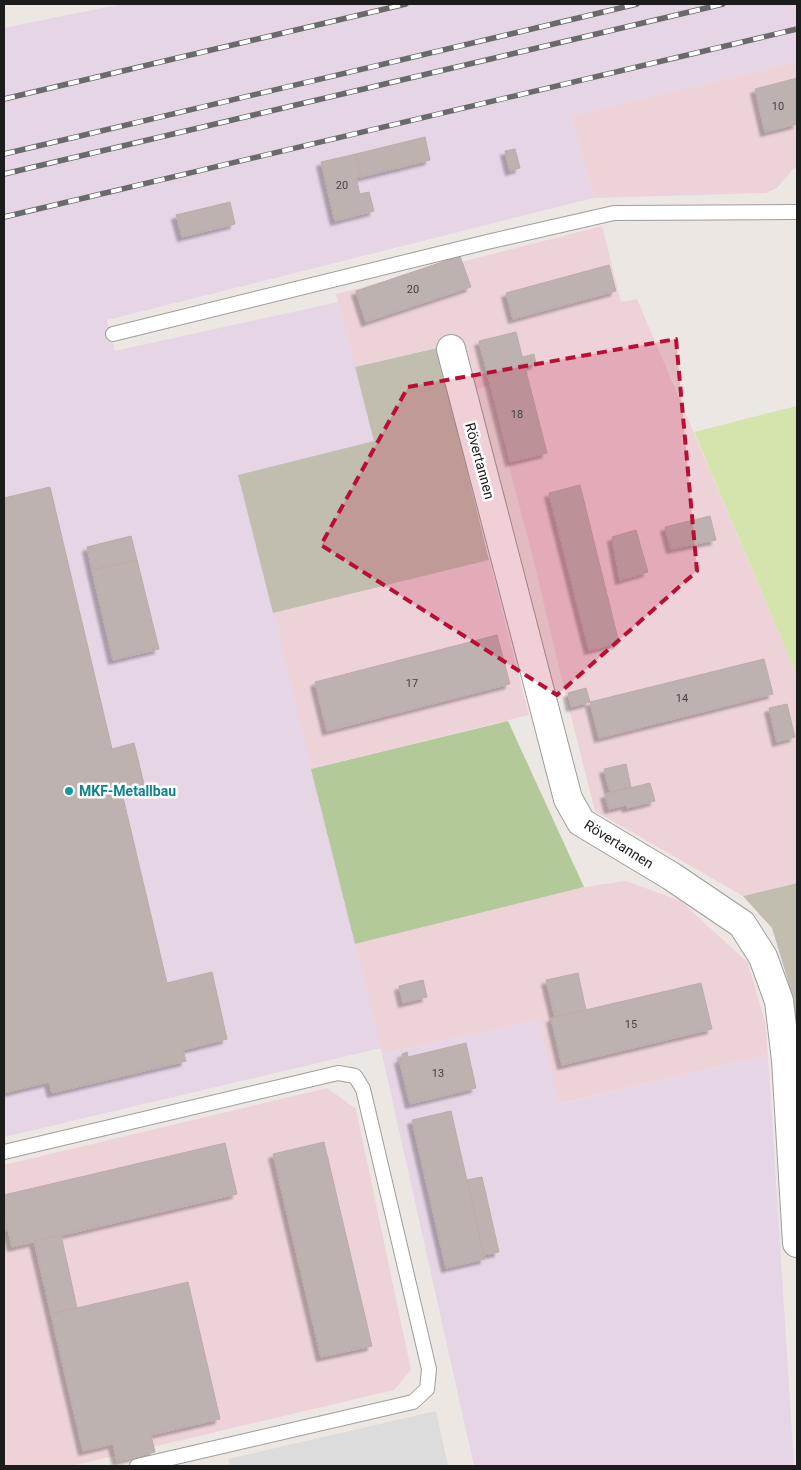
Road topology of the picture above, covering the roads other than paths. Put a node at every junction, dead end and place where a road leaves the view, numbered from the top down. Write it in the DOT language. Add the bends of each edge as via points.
graph roads {
  1 [pos="797,212"];
  2 [pos="113,334"];
  3 [pos="451,349"];
  4 [pos="4,1152"];
  5 [pos="797,1243"];
  6 [pos="137,1466"];
  1 -- 2 [label="lane" via="614,213"];
  3 -- 5 [label="street, Rövertannen" via="568,799 581,822 671,876 742,924 763,957 779,1000 786,1060"];
  4 -- 6 [label="lane" via="338,1073 355,1076 363,1089 429,1369 427,1389 413,1402"];
}
